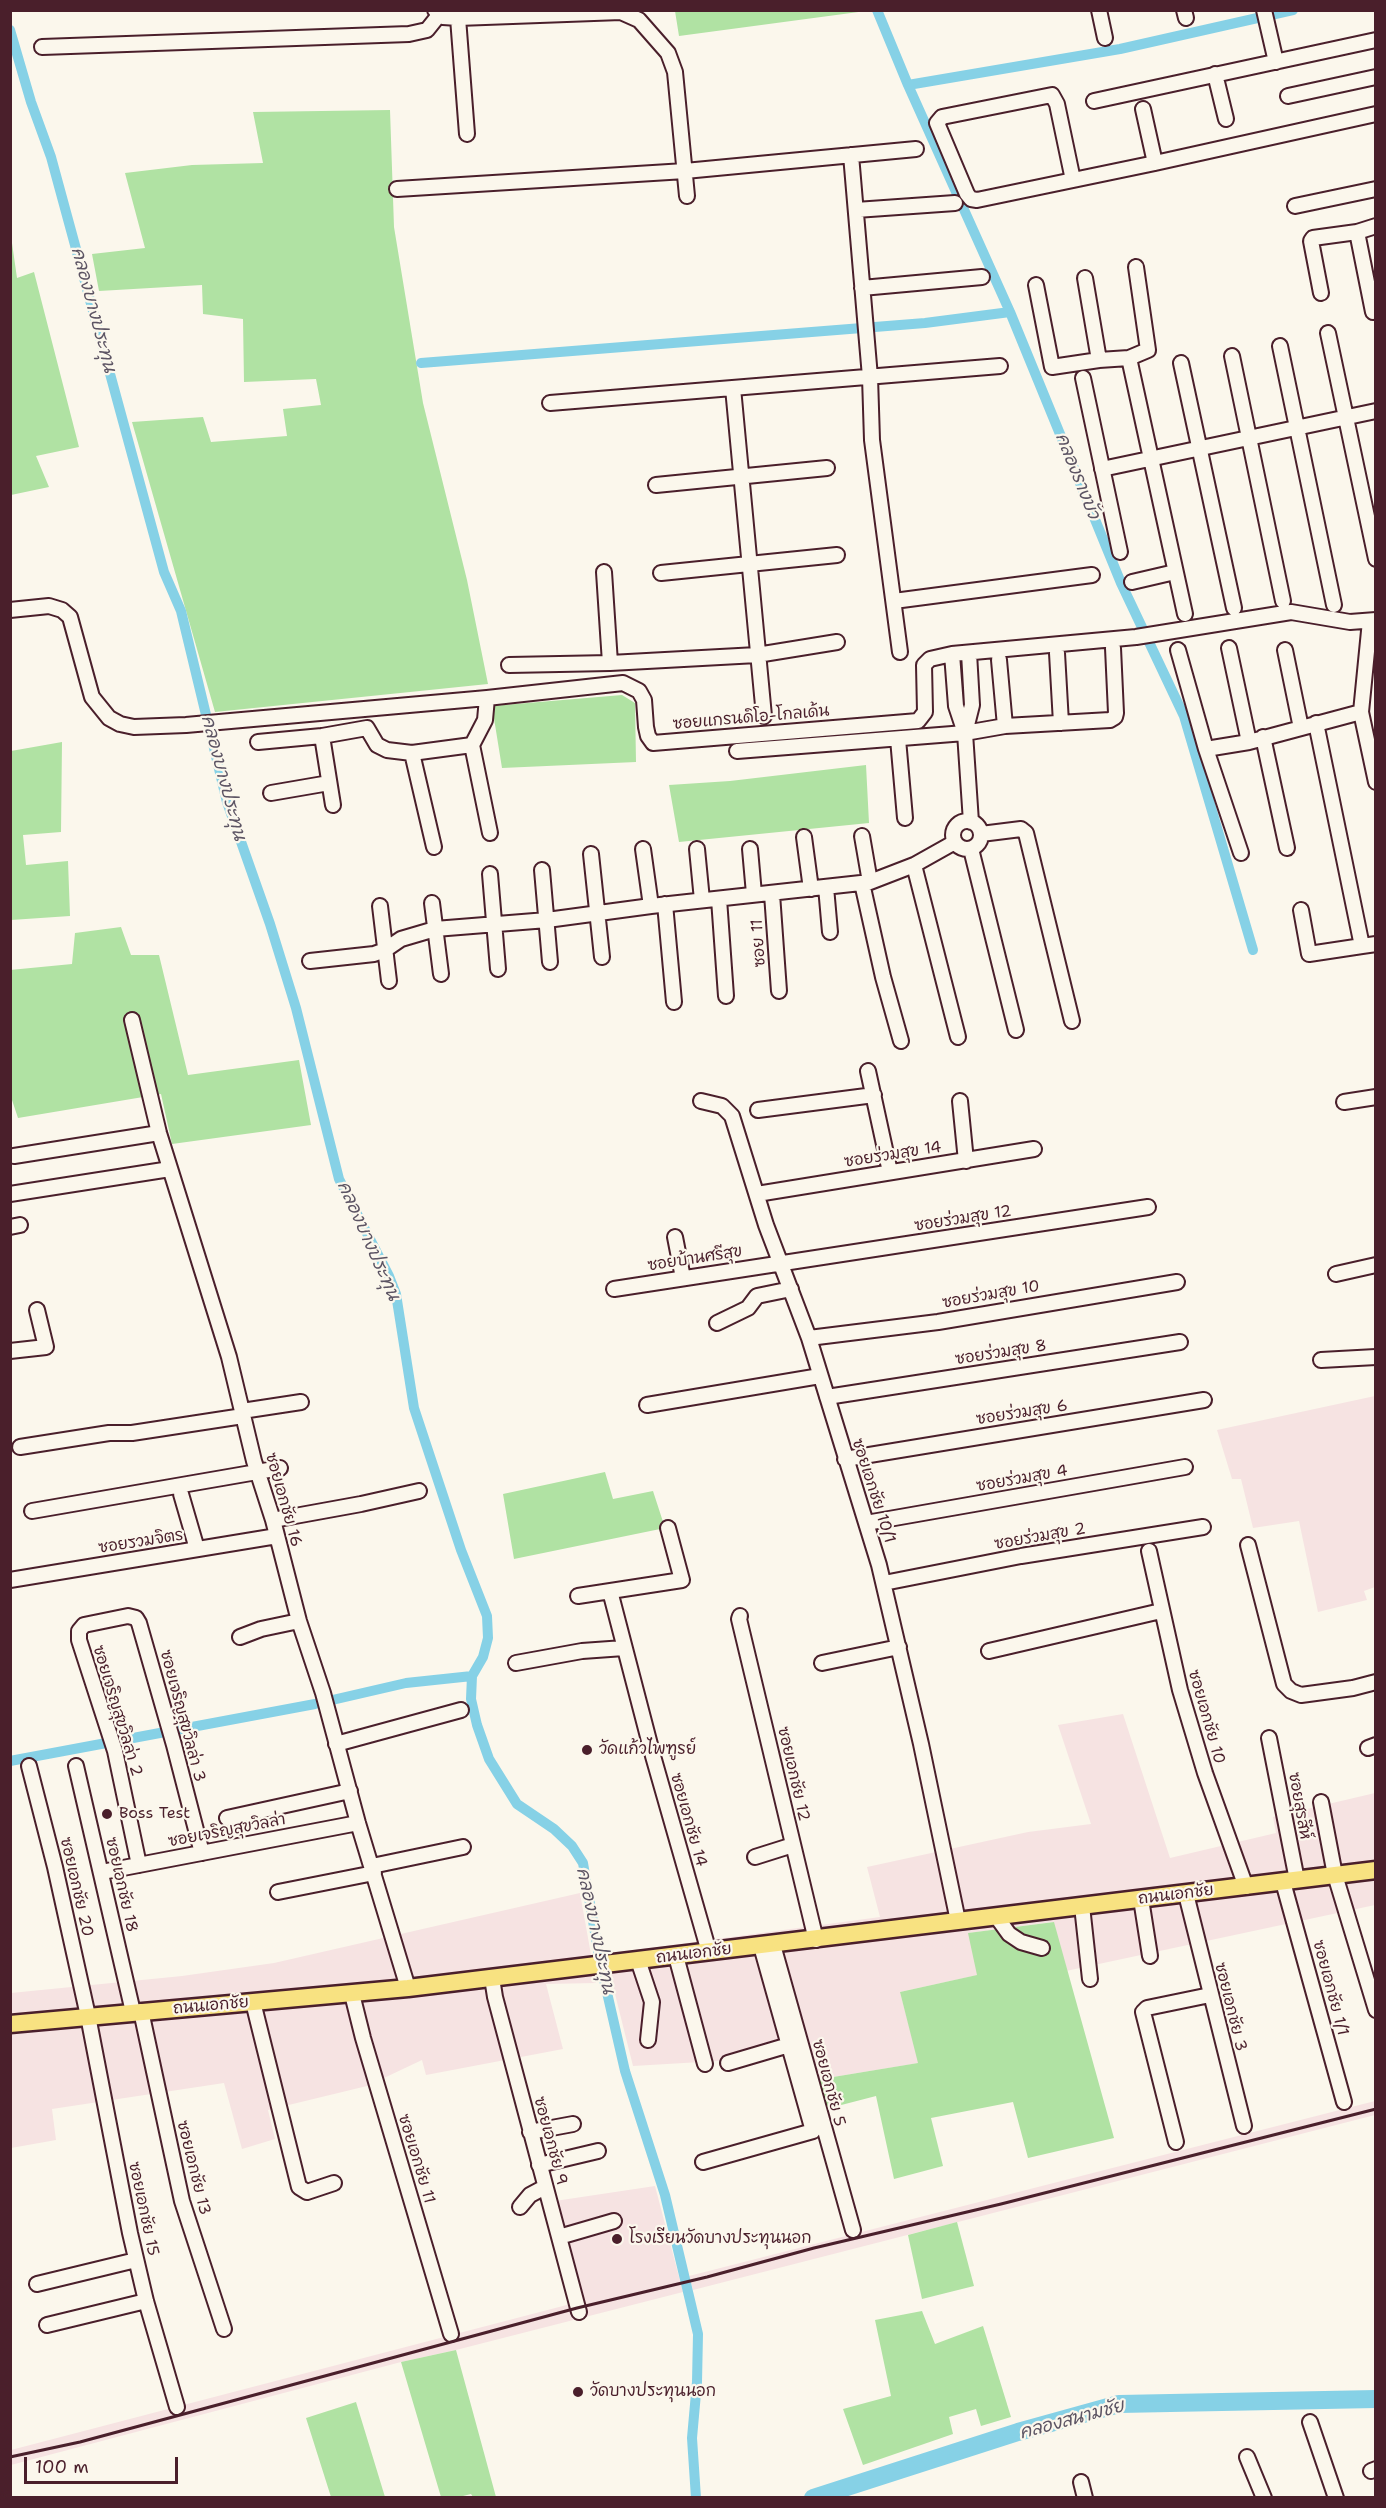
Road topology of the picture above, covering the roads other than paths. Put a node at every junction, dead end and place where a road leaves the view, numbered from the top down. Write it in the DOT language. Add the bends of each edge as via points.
graph roads {
  1 [pos="1099,10"];
  2 [pos="437,13"];
  3 [pos="1266,17"];
  4 [pos="458,18"];
  5 [pos="1105,38"];
  6 [pos="1376,40"];
  7 [pos="42,47"];
  8 [pos="1275,62"];
  9 [pos="1215,74"];
  10 [pos="1376,77"];
  11 [pos="1288,96"];
  12 [pos="1094,101"];
  13 [pos="1143,109"];
  14 [pos="1376,114"];
  15 [pos="1226,119"];
  16 [pos="467,134"];
  17 [pos="916,149"];
  18 [pos="851,155"];
  19 [pos="1155,163"];
  20 [pos="685,171"];
  21 [pos="1073,180"];
  22 [pos="397,189"];
  23 [pos="1376,189"];
  24 [pos="687,196"];
  25 [pos="955,203"];
  26 [pos="1295,206"];
  27 [pos="856,210"];
  28 [pos="1376,226"];
  29 [pos="1357,232"];
  30 [pos="1136,267"];
  31 [pos="982,277"];
  32 [pos="1085,278"];
  33 [pos="1036,285"];
  34 [pos="862,288"];
  35 [pos="1321,293"];
  36 [pos="1373,312"];
  37 [pos="1328,333"];
  38 [pos="1280,346"];
  39 [pos="1232,356"];
  40 [pos="1129,358"];
  41 [pos="1100,360"];
  42 [pos="1181,363"];
  43 [pos="1000,366"];
  44 [pos="870,377"];
  45 [pos="1083,378"];
  46 [pos="733,388"];
  47 [pos="550,403"];
  48 [pos="1376,411"];
  49 [pos="1345,417"];
  50 [pos="1297,428"];
  51 [pos="1248,438"];
  52 [pos="1199,449"];
  53 [pos="1151,459"];
  54 [pos="826,468"];
  55 [pos="1102,469"];
  56 [pos="741,476"];
  57 [pos="656,484"];
  58 [pos="1120,552"];
  59 [pos="837,555"];
  60 [pos="1376,559"];
  61 [pos="750,564"];
  62 [pos="604,572"];
  63 [pos="1175,572"];
  64 [pos="661,573"];
  65 [pos="1092,575"];
  66 [pos="1132,582"];
  67 [pos="894,601"];
  68 [pos="1283,601"];
  69 [pos="1335,605"];
  70 [pos="1234,608"];
  71 [pos="10,610"];
  72 [pos="1185,614"];
  73 [pos="1373,621"];
  74 [pos="837,642"];
  75 [pos="1113,648"];
  76 [pos="1229,648"];
  77 [pos="1178,650"];
  78 [pos="1284,650"];
  79 [pos="900,652"];
  80 [pos="969,653"];
  81 [pos="1057,653"];
  82 [pos="952,654"];
  83 [pos="758,656"];
  84 [pos="999,660"];
  85 [pos="610,663"];
  86 [pos="509,665"];
  87 [pos="487,698"];
  88 [pos="1361,712"];
  89 [pos="764,716"];
  90 [pos="1061,723"];
  91 [pos="1316,723"];
  92 [pos="1005,726"];
  93 [pos="1301,728"];
  94 [pos="965,734"];
  95 [pos="322,736"];
  96 [pos="898,739"];
  97 [pos="1256,740"];
  98 [pos="258,742"];
  99 [pos="472,745"];
  100 [pos="1206,749"];
  101 [pos="736,752"];
  102 [pos="411,753"];
  103 [pos="1375,775"];
  104 [pos="329,783"];
  105 [pos="271,794"];
  106 [pos="333,805"];
  107 [pos="905,818"];
  108 [pos="970,822"];
  109 [pos="490,833"];
  110 [pos="981,834"];
  111 [pos="862,836"];
  112 [pos="804,837"];
  113 [pos="955,842"];
  114 [pos="434,847"];
  115 [pos="1287,848"];
  116 [pos="643,849"];
  117 [pos="697,849"];
  118 [pos="750,849"];
  119 [pos="971,849"];
  120 [pos="1241,853"];
  121 [pos="591,854"];
  122 [pos="914,865"];
  123 [pos="542,870"];
  124 [pos="490,874"];
  125 [pos="866,883"];
  126 [pos="826,887"];
  127 [pos="811,889"];
  128 [pos="754,894"];
  129 [pos="772,894"];
  130 [pos="719,898"];
  131 [pos="702,900"];
  132 [pos="432,903"];
  133 [pos="658,905"];
  134 [pos="380,906"];
  135 [pos="1301,910"];
  136 [pos="597,913"];
  137 [pos="547,920"];
  138 [pos="494,924"];
  139 [pos="435,929"];
  140 [pos="830,932"];
  141 [pos="1369,945"];
  142 [pos="385,950"];
  143 [pos="602,957"];
  144 [pos="310,961"];
  145 [pos="550,962"];
  146 [pos="498,969"];
  147 [pos="441,974"];
  148 [pos="389,981"];
  149 [pos="779,991"];
  150 [pos="726,996"];
  151 [pos="674,1002"];
  152 [pos="132,1020"];
  153 [pos="1072,1021"];
  154 [pos="1016,1030"];
  155 [pos="958,1037"];
  156 [pos="901,1041"];
  157 [pos="868,1071"];
  158 [pos="874,1095"];
  159 [pos="1376,1097"];
  160 [pos="701,1101"];
  161 [pos="960,1101"];
  162 [pos="1344,1102"];
  163 [pos="759,1110"];
  164 [pos="159,1133"];
  165 [pos="1034,1149"];
  166 [pos="14,1156"];
  167 [pos="966,1161"];
  168 [pos="170,1168"];
  169 [pos="890,1172"];
  170 [pos="10,1194"];
  171 [pos="757,1194"];
  172 [pos="1148,1207"];
  173 [pos="675,1237"];
  174 [pos="782,1262"];
  175 [pos="1376,1265"];
  176 [pos="1336,1274"];
  177 [pos="682,1278"];
  178 [pos="1177,1281"];
  179 [pos="614,1289"];
  180 [pos="791,1289"];
  181 [pos="37,1310"];
  182 [pos="717,1323"];
  183 [pos="809,1338"];
  184 [pos="1180,1342"];
  185 [pos="10,1351"];
  186 [pos="1376,1357"];
  187 [pos="1321,1360"];
  188 [pos="820,1376"];
  189 [pos="827,1397"];
  190 [pos="1204,1400"];
  191 [pos="302,1402"];
  192 [pos="647,1406"];
  193 [pos="242,1414"];
  194 [pos="20,1447"];
  195 [pos="845,1459"];
  196 [pos="1185,1467"];
  197 [pos="280,1468"];
  198 [pos="257,1471"];
  199 [pos="419,1491"];
  200 [pos="181,1494"];
  201 [pos="32,1511"];
  202 [pos="273,1520"];
  203 [pos="866,1523"];
  204 [pos="668,1527"];
  205 [pos="1203,1527"];
  206 [pos="277,1536"];
  207 [pos="1248,1545"];
  208 [pos="197,1549"];
  209 [pos="1149,1551"];
  210 [pos="10,1580"];
  211 [pos="884,1583"];
  212 [pos="610,1591"];
  213 [pos="578,1596"];
  214 [pos="1161,1611"];
  215 [pos="740,1616"];
  216 [pos="299,1620"];
  217 [pos="106,1621"];
  218 [pos="240,1637"];
  219 [pos="899,1647"];
  220 [pos="624,1648"];
  221 [pos="989,1651"];
  222 [pos="516,1663"];
  223 [pos="822,1663"];
  224 [pos="1376,1682"];
  225 [pos="461,1710"];
  226 [pos="1269,1738"];
  227 [pos="336,1744"];
  228 [pos="29,1766"];
  229 [pos="76,1766"];
  230 [pos="350,1791"];
  231 [pos="1321,1802"];
  232 [pos="227,1818"];
  233 [pos="358,1823"];
  234 [pos="793,1845"];
  235 [pos="464,1847"];
  236 [pos="202,1853"];
  237 [pos="755,1857"];
  238 [pos="139,1865"];
  239 [pos="373,1870"];
  240 [pos="1376,1870"];
  241 [pos="102,1872"];
  242 [pos="1335,1875"];
  243 [pos="1290,1881"];
  244 [pos="1246,1887"];
  245 [pos="278,1892"];
  246 [pos="1186,1894"];
  247 [pos="1141,1899"];
  248 [pos="1082,1906"];
  249 [pos="996,1916"];
  250 [pos="958,1920"];
  251 [pos="816,1940"];
  252 [pos="767,1945"];
  253 [pos="1042,1948"];
  254 [pos="709,1952"];
  255 [pos="676,1956"];
  256 [pos="1150,1956"];
  257 [pos="629,1961"];
  258 [pos="492,1978"];
  259 [pos="1090,1979"];
  260 [pos="408,1988"];
  261 [pos="352,1994"];
  262 [pos="1210,1995"];
  263 [pos="253,2002"];
  264 [pos="1376,2010"];
  265 [pos="137,2012"];
  266 [pos="88,2016"];
  267 [pos="10,2024"];
  268 [pos="648,2040"];
  269 [pos="789,2045"];
  270 [pos="728,2062"];
  271 [pos="705,2064"];
  272 [pos="1344,2102"];
  273 [pos="573,2124"];
  274 [pos="1244,2126"];
  275 [pos="530,2132"];
  276 [pos="1176,2142"];
  277 [pos="598,2151"];
  278 [pos="703,2162"];
  279 [pos="539,2165"];
  280 [pos="334,2183"];
  281 [pos="545,2187"];
  282 [pos="520,2207"];
  283 [pos="614,2221"];
  284 [pos="853,2230"];
  285 [pos="559,2237"];
  286 [pos="136,2259"];
  287 [pos="37,2284"];
  288 [pos="146,2301"];
  289 [pos="579,2312"];
  290 [pos="47,2325"];
  291 [pos="224,2330"];
  292 [pos="451,2334"];
  293 [pos="177,2407"];
  294 [pos="1310,2422"];
  295 [pos="1247,2457"];
  296 [pos="1081,2482"];
  297 [pos="1085,2498"];
  298 [pos="1264,2498"];
  299 [pos="1336,2498"];
  1 -- 5 [label="street"];
  2 -- 4 [label="street"];
  2 -- 7 [label="street" via="427,30 409,34"];
  3 -- 8 [label="street"];
  4 -- 16 [label="street"];
  4 -- 20 [label="street" via="621,12 639,20 668,53 675,72"];
  6 -- 8 [label="street"];
  8 -- 9 [label="street"];
  9 -- 12 [label="street"];
  9 -- 15 [label="street"];
  10 -- 11 [label="street"];
  13 -- 19 [label="street"];
  14 -- 19 [label="street"];
  17 -- 18 [label="street"];
  18 -- 20 [label="street"];
  18 -- 27 [label="street"];
  19 -- 21 [label="street"];
  20 -- 22 [label="street"];
  20 -- 24 [label="street"];
  21 -- 21 [label="street" via="1052,95 942,117 937,123 971,199"];
  23 -- 26 [label="street"];
  25 -- 27 [label="street"];
  27 -- 34 [label="street"];
  28 -- 29 [label="street"];
  29 -- 35 [label="street" via="1312,240"];
  29 -- 36 [label="street"];
  30 -- 40 [label="street" via="1148,350"];
  31 -- 34 [label="street"];
  32 -- 41 [label="street"];
  33 -- 41 [label="street" via="1052,367"];
  34 -- 44 [label="street"];
  37 -- 49 [label="street"];
  38 -- 50 [label="street"];
  39 -- 51 [label="street"];
  40 -- 41 [label="street"];
  40 -- 53 [label="street"];
  42 -- 52 [label="street"];
  43 -- 44 [label="street"];
  44 -- 46 [label="street"];
  44 -- 67 [label="street" via="872,440"];
  45 -- 55 [label="street"];
  46 -- 47 [label="street"];
  46 -- 56 [label="street"];
  48 -- 49 [label="street"];
  49 -- 50 [label="street"];
  49 -- 60 [label="street"];
  50 -- 51 [label="street"];
  50 -- 69 [label="street"];
  51 -- 52 [label="street"];
  51 -- 68 [label="street"];
  52 -- 53 [label="street"];
  52 -- 70 [label="street"];
  53 -- 55 [label="street"];
  53 -- 63 [label="street"];
  54 -- 56 [label="street"];
  55 -- 58 [label="street"];
  56 -- 57 [label="street"];
  56 -- 61 [label="street"];
  59 -- 61 [label="street"];
  61 -- 64 [label="street"];
  61 -- 83 [label="street"];
  62 -- 85 [label="street"];
  63 -- 66 [label="street"];
  63 -- 72 [label="street"];
  65 -- 67 [label="street"];
  67 -- 79 [label="street"];
  71 -- 87 [label="street, ซอยแกรนดิโอ-โกลเด้น" via="49,606 70,617 92,697 110,718 134,727"];
  73 -- 80 [label="street, ซอยแกรนดิโอ-โกลเด้น" via="1350,622 1291,612 1136,637"];
  73 -- 88 [label="street"];
  74 -- 83 [label="street"];
  75 -- 90 [label="street" via="1115,717"];
  76 -- 97 [label="street"];
  77 -- 100 [label="street"];
  78 -- 93 [label="street"];
  80 -- 82 [label="street, ซอยแกรนดิโอ-โกลเด้น"];
  80 -- 94 [label="street" via="972,705"];
  81 -- 90 [label="street"];
  82 -- 87 [label="street, ซอยแกรนดิโอ-โกลเด้น" via="930,659 924,665 925,711 918,721 653,742 646,727 644,700 639,691 623,683"];
  82 -- 94 [label="street" via="956,706"];
  83 -- 85 [label="street"];
  83 -- 89 [label="street"];
  84 -- 92 [label="street"];
  85 -- 86 [label="street"];
  87 -- 99 [label="street" via="485,720"];
  88 -- 91 [label="street"];
  88 -- 103 [label="street"];
  90 -- 92 [label="street"];
  91 -- 93 [label="street"];
  91 -- 141 [label="street"];
  92 -- 94 [label="street"];
  93 -- 97 [label="street"];
  94 -- 96 [label="street"];
  94 -- 108 [label="street"];
  95 -- 98 [label="street"];
  95 -- 102 [label="street" via="368,728 377,745"];
  95 -- 104 [label="street"];
  96 -- 101 [label="street"];
  96 -- 107 [label="street"];
  97 -- 100 [label="street"];
  97 -- 115 [label="street"];
  99 -- 102 [label="street"];
  99 -- 109 [label="street"];
  100 -- 120 [label="street"];
  102 -- 114 [label="street"];
  104 -- 105 [label="street"];
  104 -- 106 [label="street"];
  108 -- 110 [label="street" via="980,828"];
  108 -- 113 [label="street" via="956,826"];
  110 -- 119 [label="street" via="980,842"];
  110 -- 153 [label="street" via="1021,829 1026,833"];
  111 -- 125 [label="street"];
  112 -- 127 [label="street"];
  113 -- 119 [label="street" via="963,849"];
  113 -- 122 [label="street"];
  116 -- 133 [label="street"];
  117 -- 131 [label="street"];
  118 -- 128 [label="street"];
  119 -- 154 [label="street"];
  121 -- 136 [label="street"];
  122 -- 125 [label="street"];
  122 -- 155 [label="street"];
  123 -- 137 [label="street"];
  124 -- 138 [label="street"];
  125 -- 126 [label="street"];
  125 -- 156 [label="street" via="883,977"];
  126 -- 127 [label="street"];
  126 -- 140 [label="street"];
  127 -- 129 [label="street"];
  128 -- 129 [label="street"];
  128 -- 130 [label="street"];
  129 -- 149 [label="street, ซอย 11"];
  130 -- 131 [label="street"];
  130 -- 150 [label="street"];
  131 -- 133 [label="street"];
  132 -- 139 [label="street"];
  133 -- 136 [label="street"];
  133 -- 151 [label="street"];
  134 -- 142 [label="street"];
  135 -- 141 [label="street" via="1309,954"];
  136 -- 137 [label="street"];
  136 -- 143 [label="street"];
  137 -- 138 [label="street"];
  137 -- 145 [label="street"];
  138 -- 139 [label="street"];
  138 -- 146 [label="street"];
  139 -- 142 [label="street" via="401,939"];
  139 -- 147 [label="street"];
  142 -- 144 [label="street"];
  142 -- 148 [label="street"];
  152 -- 164 [label="street, ซอยเอกชัย 16"];
  157 -- 158 [label="street"];
  158 -- 163 [label="street"];
  158 -- 169 [label="street"];
  159 -- 162 [label="street"];
  160 -- 171 [label="street, ซอยเอกชัย 10/1" via="722,1106 732,1116"];
  161 -- 167 [label="street"];
  164 -- 166 [label="street"];
  164 -- 168 [label="street, ซอยเอกชัย 16"];
  165 -- 167 [label="street, ซอยร่วมสุข 14"];
  167 -- 169 [label="street, ซอยร่วมสุข 14"];
  168 -- 170 [label="street"];
  168 -- 193 [label="street, ซอยเอกชัย 16" via="229,1357"];
  169 -- 171 [label="street, ซอยร่วมสุข 14"];
  171 -- 174 [label="street, ซอยเอกชัย 10/1"];
  172 -- 174 [label="street, ซอยร่วมสุข 12"];
  173 -- 177 [label="street"];
  174 -- 177 [label="street, ซอยบ้านศรีสุข"];
  174 -- 180 [label="street, ซอยเอกชัย 10/1"];
  175 -- 176 [label="street"];
  177 -- 179 [label="street, ซอยบ้านศรีสุข"];
  178 -- 183 [label="street, ซอยร่วมสุข 10" via="938,1322"];
  180 -- 182 [label="street" via="757,1296 748,1308"];
  180 -- 183 [label="street, ซอยเอกชัย 10/1"];
  181 -- 185 [label="street" via="46,1347"];
  183 -- 188 [label="street, ซอยเอกชัย 10/1"];
  184 -- 189 [label="street, ซอยร่วมสุข 8"];
  186 -- 187 [label="street"];
  188 -- 189 [label="street, ซอยเอกชัย 10/1"];
  188 -- 192 [label="street"];
  189 -- 195 [label="street, ซอยเอกชัย 10/1"];
  190 -- 195 [label="street, ซอยร่วมสุข 6"];
  191 -- 193 [label="street"];
  193 -- 194 [label="street"];
  193 -- 198 [label="street, ซอยเอกชัย 16"];
  195 -- 203 [label="street, ซอยเอกชัย 10/1"];
  196 -- 203 [label="street, ซอยร่วมสุข 4"];
  197 -- 198 [label="street"];
  198 -- 201 [label="street"];
  198 -- 202 [label="street, ซอยเอกชัย 16"];
  199 -- 202 [label="street"];
  200 -- 208 [label="street"];
  202 -- 206 [label="street, ซอยเอกชัย 16"];
  203 -- 211 [label="street, ซอยเอกชัย 10/1"];
  204 -- 212 [label="street" via="682,1580"];
  205 -- 211 [label="street, ซอยร่วมสุข 2"];
  206 -- 208 [label="street, ซอยรวมจิตร"];
  206 -- 216 [label="street, ซอยเอกชัย 16"];
  207 -- 224 [label="street" via="1284,1684 1301,1695"];
  208 -- 210 [label="street, ซอยรวมจิตร"];
  209 -- 214 [label="street, ซอยเอกชัย 10"];
  211 -- 219 [label="street, ซอยเอกชัย 10/1"];
  212 -- 213 [label="street"];
  212 -- 220 [label="street, ซอยเอกชัย 14"];
  214 -- 221 [label="street"];
  214 -- 244 [label="street, ซอยเอกชัย 10" via="1205,1773"];
  215 -- 234 [label="street, ซอยเอกชัย 12"];
  216 -- 218 [label="street"];
  216 -- 227 [label="street, ซอยเอกชัย 16"];
  217 -- 236 [label="street, ซอยเจริญสุขวิลล่า 3" via="128,1617 139,1623"];
  217 -- 238 [label="street, ซอยเจริญสุขวิลล่า 2" via="84,1625 79,1640 116,1751"];
  219 -- 223 [label="street"];
  219 -- 250 [label="street, ซอยเอกชัย 10/1"];
  220 -- 222 [label="street"];
  220 -- 254 [label="street, ซอยเอกชัย 14"];
  225 -- 227 [label="street"];
  226 -- 243 [label="street, ซอยสุรสีห์"];
  227 -- 230 [label="street, ซอยเอกชัย 16"];
  228 -- 266 [label="street, ซอยเอกชัย 20"];
  229 -- 241 [label="street, ซอยเอกชัย 18"];
  230 -- 232 [label="street"];
  230 -- 233 [label="street, ซอยเอกชัย 16"];
  231 -- 242 [label="street"];
  233 -- 236 [label="street, ซอยเจริญสุขวิลล่า"];
  233 -- 239 [label="street, ซอยเอกชัย 16"];
  234 -- 237 [label="street"];
  234 -- 251 [label="street, ซอยเอกชัย 12"];
  235 -- 239 [label="street"];
  236 -- 238 [label="street, ซอยเจริญสุขวิลล่า"];
  238 -- 241 [label="street, ซอยเจริญสุขวิลล่า"];
  239 -- 245 [label="street"];
  239 -- 260 [label="street, ซอยเอกชัย 16"];
  240 -- 242 [label="main road, ถนนเอกชัย"];
  241 -- 265 [label="street, ซอยเอกชัย 18"];
  242 -- 243 [label="main road, ถนนเอกชัย"];
  242 -- 264 [label="street"];
  243 -- 244 [label="main road, ถนนเอกชัย"];
  243 -- 272 [label="street, ซอยเอกชัย 1/1"];
  244 -- 246 [label="main road, ถนนเอกชัย"];
  246 -- 247 [label="main road, ถนนเอกชัย"];
  246 -- 262 [label="street, ซอยเอกชัย 3"];
  247 -- 248 [label="main road, ถนนเอกชัย"];
  247 -- 256 [label="street"];
  248 -- 249 [label="main road, ถนนเอกชัย"];
  248 -- 259 [label="street"];
  249 -- 250 [label="main road, ถนนเอกชัย"];
  249 -- 253 [label="street" via="1009,1934"];
  250 -- 251 [label="main road, ถนนเอกชัย"];
  251 -- 252 [label="main road, ถนนเอกชัย"];
  252 -- 254 [label="main road, ถนนเอกชัย"];
  252 -- 269 [label="street"];
  252 -- 284 [label="street, ซอยเอกชัย 5"];
  254 -- 255 [label="main road, ถนนเอกชัย"];
  255 -- 257 [label="main road, ถนนเอกชัย"];
  255 -- 271 [label="street"];
  257 -- 258 [label="main road, ถนนเอกชัย"];
  257 -- 268 [label="street" via="652,2002"];
  258 -- 260 [label="main road, ถนนเอกชัย"];
  258 -- 275 [label="street, ซอยเอกชัย 9"];
  260 -- 261 [label="main road, ถนนเอกชัย"];
  261 -- 263 [label="main road, ถนนเอกชัย"];
  261 -- 292 [label="street, ซอยเอกชัย 11"];
  262 -- 274 [label="street, ซอยเอกชัย 3"];
  262 -- 276 [label="street" via="1143,2012"];
  263 -- 265 [label="main road, ถนนเอกชัย"];
  263 -- 280 [label="street" via="299,2187 307,2192"];
  265 -- 266 [label="main road, ถนนเอกชัย"];
  265 -- 291 [label="street, ซอยเอกชัย 13" via="182,2201"];
  266 -- 267 [label="main road, ถนนเอกชัย"];
  266 -- 286 [label="street, ซอยเอกชัย 15"];
  269 -- 270 [label="street"];
  269 -- 278 [label="street" via="813,2131"];
  273 -- 275 [label="street"];
  275 -- 279 [label="street, ซอยเอกชัย 9"];
  277 -- 279 [label="street"];
  279 -- 281 [label="street, ซอยเอกชัย 9"];
  281 -- 282 [label="street" via="530,2195"];
  281 -- 285 [label="street, ซอยเอกชัย 9"];
  283 -- 285 [label="street"];
  285 -- 289 [label="street, ซอยเอกชัย 9"];
  286 -- 287 [label="street"];
  286 -- 288 [label="street, ซอยเอกชัย 15"];
  288 -- 290 [label="street"];
  288 -- 293 [label="street, ซอยเอกชัย 15"];
  294 -- 299 [label="street"];
  295 -- 298 [label="street"];
  296 -- 297 [label="street"];
}
